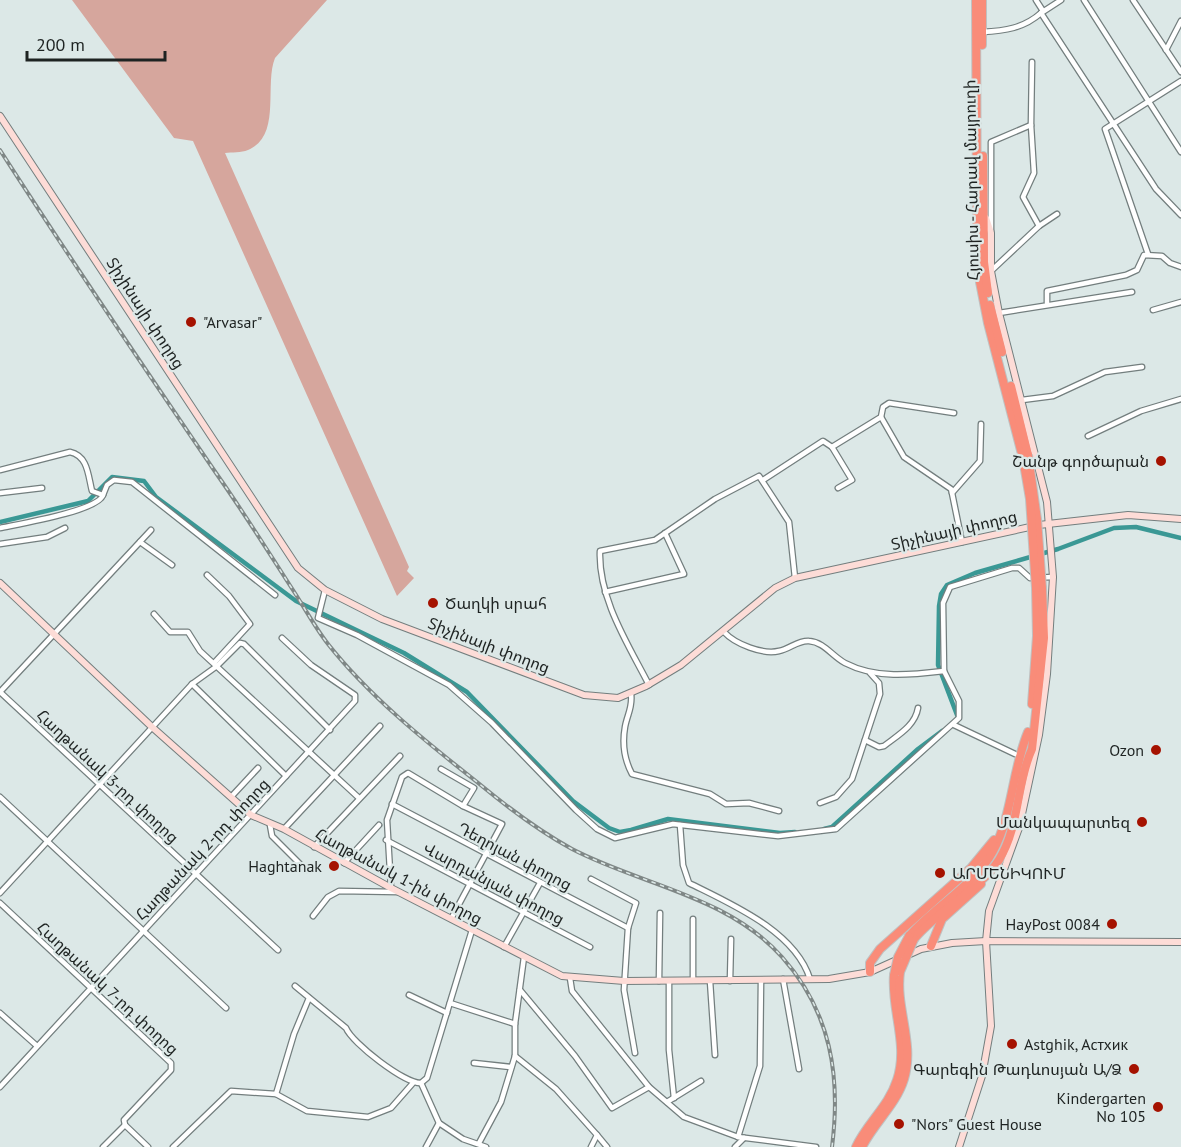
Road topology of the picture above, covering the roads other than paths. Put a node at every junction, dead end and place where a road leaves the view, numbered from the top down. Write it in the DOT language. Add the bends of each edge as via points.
graph roads {
  1 [pos="976,0"];
  2 [pos="982,0"];
  3 [pos="1036,0"];
  4 [pos="1061,0"];
  5 [pos="1084,0"];
  6 [pos="1133,0"];
  7 [pos="1042,12"];
  8 [pos="1181,21"];
  9 [pos="982,32"];
  10 [pos="1166,50"];
  11 [pos="1032,62"];
  12 [pos="1181,72"];
  13 [pos="1181,81"];
  14 [pos="1148,101"];
  15 [pos="0,116"];
  16 [pos="1112,122"];
  17 [pos="1031,125"];
  18 [pos="1181,152"];
  19 [pos="983,195"];
  20 [pos="1180,213"];
  21 [pos="1057,214"];
  22 [pos="1039,226"];
  23 [pos="992,233"];
  24 [pos="1148,254"];
  25 [pos="984,262"];
  26 [pos="1181,267"];
  27 [pos="991,271"];
  28 [pos="1132,292"];
  29 [pos="1181,302"];
  30 [pos="1047,303"];
  31 [pos="1153,310"];
  32 [pos="999,312"];
  33 [pos="1142,367"];
  34 [pos="1181,399"];
  35 [pos="1022,400"];
  36 [pos="954,413"];
  37 [pos="880,417"];
  38 [pos="981,424"];
  39 [pos="1088,436"];
  40 [pos="832,447"];
  41 [pos="1025,457"];
  42 [pos="0,470"];
  43 [pos="763,480"];
  44 [pos="42,488"];
  45 [pos="838,488"];
  46 [pos="952,493"];
  47 [pos="0,494"];
  48 [pos="100,494"];
  49 [pos="1181,519"];
  50 [pos="1050,524"];
  51 [pos="0,528"];
  52 [pos="64,528"];
  53 [pos="151,530"];
  54 [pos="665,533"];
  55 [pos="140,542"];
  56 [pos="962,542"];
  57 [pos="0,544"];
  58 [pos="172,565"];
  59 [pos="207,575"];
  60 [pos="1053,576"];
  61 [pos="795,578"];
  62 [pos="0,583"];
  63 [pos="1039,588"];
  64 [pos="325,590"];
  65 [pos="605,592"];
  66 [pos="275,595"];
  67 [pos="154,614"];
  68 [pos="724,632"];
  69 [pos="55,634"];
  70 [pos="282,638"];
  71 [pos="215,664"];
  72 [pos="941,671"];
  73 [pos="870,674"];
  74 [pos="192,684"];
  75 [pos="649,685"];
  76 [pos="0,692"];
  77 [pos="631,694"];
  78 [pos="918,708"];
  79 [pos="954,725"];
  80 [pos="380,726"];
  81 [pos="152,727"];
  82 [pos="330,730"];
  83 [pos="1028,732"];
  84 [pos="865,740"];
  85 [pos="309,754"];
  86 [pos="1015,754"];
  87 [pos="400,756"];
  88 [pos="1033,757"];
  89 [pos="258,768"];
  90 [pos="441,769"];
  91 [pos="286,776"];
  92 [pos="335,776"];
  93 [pos="98,784"];
  94 [pos="0,797"];
  95 [pos="231,797"];
  96 [pos="359,798"];
  97 [pos="820,802"];
  98 [pos="392,804"];
  99 [pos="463,806"];
  100 [pos="779,811"];
  101 [pos="251,815"];
  102 [pos="270,825"];
  103 [pos="379,825"];
  104 [pos="680,825"];
  105 [pos="284,829"];
  106 [pos="1002,830"];
  107 [pos="386,840"];
  108 [pos="47,841"];
  109 [pos="314,847"];
  110 [pos="487,855"];
  111 [pos="344,863"];
  112 [pos="997,863"];
  113 [pos="306,870"];
  114 [pos="196,875"];
  115 [pos="591,879"];
  116 [pos="471,883"];
  117 [pos="540,883"];
  118 [pos="391,888"];
  119 [pos="399,892"];
  120 [pos="0,893"];
  121 [pos="0,903"];
  122 [pos="525,912"];
  123 [pos="660,913"];
  124 [pos="313,916"];
  125 [pos="451,919"];
  126 [pos="693,919"];
  127 [pos="628,928"];
  128 [pos="472,930"];
  129 [pos="143,931"];
  130 [pos="911,938"];
  131 [pos="730,939"];
  132 [pos="986,942"];
  133 [pos="1181,943"];
  134 [pos="931,946"];
  135 [pos="504,947"];
  136 [pos="590,947"];
  137 [pos="279,950"];
  138 [pos="524,957"];
  139 [pos="870,972"];
  140 [pos="897,974"];
  141 [pos="570,978"];
  142 [pos="783,979"];
  143 [pos="810,979"];
  144 [pos="693,980"];
  145 [pos="761,980"];
  146 [pos="624,981"];
  147 [pos="659,981"];
  148 [pos="669,981"];
  149 [pos="710,981"];
  150 [pos="730,981"];
  151 [pos="295,986"];
  152 [pos="91,988"];
  153 [pos="520,990"];
  154 [pos="409,995"];
  155 [pos="309,998"];
  156 [pos="450,1003"];
  157 [pos="226,1008"];
  158 [pos="0,1013"];
  159 [pos="447,1013"];
  160 [pos="515,1023"];
  161 [pos="37,1046"];
  162 [pos="635,1053"];
  163 [pos="715,1055"];
  164 [pos="515,1056"];
  165 [pos="474,1063"];
  166 [pos="511,1067"];
  167 [pos="800,1069"];
  168 [pos="701,1081"];
  169 [pos="413,1083"];
  170 [pos="421,1083"];
  171 [pos="0,1087"];
  172 [pos="648,1087"];
  173 [pos="276,1094"];
  174 [pos="674,1098"];
  175 [pos="667,1102"];
  176 [pos="125,1122"];
  177 [pos="439,1123"];
  178 [pos="597,1135"];
  179 [pos="741,1137"];
  180 [pos="479,1143"];
  181 [pos="103,1147"];
  182 [pos="148,1147"];
  183 [pos="173,1147"];
  184 [pos="426,1147"];
  185 [pos="486,1147"];
  186 [pos="591,1147"];
  187 [pos="607,1147"];
  188 [pos="735,1147"];
  189 [pos="816,1147"];
  190 [pos="856,1147"];
  191 [pos="862,1147"];
  192 [pos="959,1147"];
  1 -- 41 [label="highway, Հյուսիս - Հարավ մայրուղի" via="980,282"];
  2 -- 9 [label="highway, Հյուսիս - Հարավ մայրուղի"];
  3 -- 7 [label="street"];
  4 -- 7 [label="street"];
  5 -- 14 [label="street"];
  6 -- 10 [label="street"];
  7 -- 9 [label="street" via="1028,24"];
  7 -- 16 [label="street"];
  8 -- 10 [label="street"];
  9 -- 19 [label="highway, Հյուսիս - Հարավ մայրուղի"];
  10 -- 12 [label="street"];
  11 -- 17 [label="street"];
  13 -- 14 [label="street"];
  14 -- 16 [label="street"];
  14 -- 18 [label="street"];
  15 -- 64 [label="main road, Տիչինայի փողոց" via="298,568"];
  16 -- 20 [label="street" via="1156,189"];
  16 -- 24 [label="street" via="1105,129"];
  17 -- 22 [label="street" via="1034,173 1023,197"];
  17 -- 23 [label="street" via="991,142"];
  19 -- 23 [label="main road" via="986,222"];
  19 -- 25 [label="highway, Հյուսիս - Հարավ մայրուղի"];
  21 -- 22 [label="street"];
  22 -- 27 [label="street"];
  23 -- 25 [label="main road" via="986,242"];
  23 -- 27 [label="main road"];
  24 -- 26 [label="street" via="1162,255"];
  24 -- 30 [label="street" via="1137,270 1126,275 1047,291"];
  25 -- 41 [label="highway, Հյուսիս - Հարավ մայրուղի" via="993,320"];
  27 -- 32 [label="main road"];
  28 -- 30 [label="street" via="1051,306"];
  29 -- 31 [label="street"];
  30 -- 32 [label="street"];
  32 -- 35 [label="main road"];
  33 -- 35 [label="street" via="1105,372 1053,396"];
  34 -- 39 [label="street" via="1141,411"];
  35 -- 50 [label="main road"];
  36 -- 37 [label="street" via="889,403"];
  37 -- 40 [label="street"];
  37 -- 46 [label="street" via="904,457"];
  38 -- 46 [label="street" via="980,461"];
  40 -- 43 [label="street" via="826,441 815,444"];
  40 -- 45 [label="street" via="852,480"];
  41 -- 63 [label="highway, Հյուսիս - Հարավ մայրուղի, bridge" via="1038,519"];
  42 -- 48 [label="street" via="70,452 79,454 92,491"];
  43 -- 54 [label="street" via="759,476 715,499"];
  43 -- 61 [label="street" via="789,522"];
  44 -- 47 [label="street"];
  46 -- 56 [label="street"];
  48 -- 51 [label="street" via="99,502 85,508"];
  48 -- 66 [label="street" via="114,480 132,482"];
  49 -- 50 [label="main road, Տիչինայի փողոց" via="1128,515"];
  50 -- 56 [label="main road, Տիչինայի փողոց"];
  50 -- 60 [label="main road"];
  52 -- 57 [label="street" via="46,537"];
  53 -- 55 [label="street"];
  54 -- 65 [label="street" via="655,540 600,552"];
  54 -- 65 [label="street" via="684,574"];
  55 -- 58 [label="street"];
  55 -- 69 [label="street"];
  56 -- 61 [label="main road, Տիչինայի փողոց"];
  59 -- 71 [label="street" via="250,624"];
  60 -- 72 [label="street" via="1030,578 1019,568 1012,568 950,587 944,603"];
  60 -- 88 [label="main road" via="1046,687"];
  61 -- 68 [label="main road, Տիչինայի փողոց" via="775,588"];
  62 -- 69 [label="main road, Հաղթանակ 1-ին փողոց"];
  63 -- 83 [label="highway, Հյուսիս - Հարավ մայրուղի"];
  63 -- 88 [label="highway, Հյուսիս - Հարավ մայրուղի" via="1044,638"];
  64 -- 77 [label="main road, Տիչինայի փողոց" via="382,619 584,695 607,699"];
  64 -- 104 [label="street" via="318,618 449,685 492,723 576,810 608,836 622,837"];
  65 -- 75 [label="street"];
  67 -- 71 [label="street" via="170,632 188,632 200,651"];
  68 -- 73 [label="street" via="742,646 778,652 809,641"];
  68 -- 75 [label="main road, Տիչինայի փողոց"];
  69 -- 76 [label="street"];
  69 -- 81 [label="main road, Հաղթանակ 1-ին փողոց"];
  70 -- 82 [label="street, Հաղթանակ 2-րդ փողոց" via="311,665 355,695 355,702"];
  71 -- 74 [label="street"];
  71 -- 82 [label="street" via="237,645 244,644"];
  71 -- 85 [label="street"];
  72 -- 73 [label="street"];
  72 -- 79 [label="street" via="959,701 961,711"];
  73 -- 84 [label="street" via="879,684 880,694"];
  74 -- 81 [label="street"];
  74 -- 91 [label="street"];
  75 -- 77 [label="main road, Տիչինայի փողոց"];
  76 -- 93 [label="street, Հաղթանակ 3-րդ փողոց"];
  77 -- 100 [label="street" via="624,759 632,774 710,794 726,804 749,803"];
  78 -- 84 [label="street" via="911,724 884,746"];
  79 -- 86 [label="street"];
  79 -- 104 [label="street" via="836,830 778,836"];
  80 -- 92 [label="street"];
  81 -- 93 [label="street"];
  81 -- 95 [label="main road, Հաղթանակ 1-ին փողոց"];
  82 -- 85 [label="street, Հաղթանակ 2-րդ փողոց"];
  83 -- 88 [label="highway, Հյուսիս - Հարավ մայրուղի"];
  83 -- 106 [label="highway, Հյուսիս - Հարավ մայրուղի" via="1019,754"];
  84 -- 97 [label="street" via="852,779 836,797"];
  85 -- 91 [label="street, Հաղթանակ 2-րդ փողոց"];
  85 -- 92 [label="street"];
  87 -- 96 [label="street"];
  88 -- 112 [label="highway, Հյուսիս - Հարավ մայրուղի" via="1026,764 1013,825"];
  88 -- 132 [label="main road" via="1019,828 992,898"];
  89 -- 95 [label="street"];
  90 -- 99 [label="street" via="474,788"];
  91 -- 101 [label="street, Հաղթանակ 2-րդ փողոց"];
  92 -- 96 [label="street"];
  92 -- 105 [label="street"];
  93 -- 108 [label="street"];
  93 -- 114 [label="street, Հաղթանակ 3-րդ փողոց"];
  94 -- 108 [label="street"];
  95 -- 101 [label="main road, Հաղթանակ 1-ին փողոց"];
  96 -- 109 [label="street"];
  98 -- 99 [label="street" via="402,777 408,773"];
  98 -- 107 [label="street"];
  98 -- 110 [label="street, Դեղոյան փողոց"];
  99 -- 110 [label="street" via="502,824"];
  101 -- 102 [label="main road, Հաղթանակ 1-ին փողոց"];
  101 -- 114 [label="street, Հաղթանակ 2-րդ փողոց"];
  102 -- 105 [label="main road, Հաղթանակ 1-ին փողոց"];
  102 -- 113 [label="street" via="272,836"];
  103 -- 111 [label="street"];
  104 -- 143 [label="street" via="683,865 689,883 740,908 772,932 796,952"];
  105 -- 109 [label="main road, Հաղթանակ 1-ին փողոց"];
  106 -- 130 [label="highway, Հյուսիս - Հարավ մայրուղի" via="976,874 937,908"];
  106 -- 139 [label="highway" via="971,868 880,949 870,963"];
  107 -- 116 [label="street, Վարդանյան փողոց"];
  107 -- 118 [label="street"];
  108 -- 120 [label="street"];
  108 -- 129 [label="street"];
  109 -- 111 [label="main road, Հաղթանակ 1-ին փողոց"];
  110 -- 116 [label="street"];
  110 -- 117 [label="street, Դեղոյան փողոց"];
  111 -- 118 [label="main road, Հաղթանակ 1-ին փողոց"];
  112 -- 130 [label="highway, Հյուսիս - Հարավ մայրուղի"];
  112 -- 134 [label="highway" via="992,873 938,924"];
  114 -- 129 [label="street, Հաղթանակ 2-րդ փողոց"];
  114 -- 137 [label="street, Հաղթանակ 3-րդ փողոց"];
  115 -- 127 [label="street" via="635,901"];
  116 -- 122 [label="street, Վարդանյան փողոց"];
  116 -- 125 [label="street"];
  117 -- 122 [label="street"];
  117 -- 127 [label="street, Դեղոյան փողոց"];
  118 -- 119 [label="main road, Հաղթանակ 1-ին փողոց"];
  119 -- 124 [label="street" via="339,891 328,897"];
  119 -- 125 [label="main road, Հաղթանակ 1-ին փողոց"];
  121 -- 152 [label="street, Հաղթանակ 7-րդ փողոց"];
  122 -- 135 [label="street"];
  122 -- 136 [label="street, Վարդանյան փողոց"];
  123 -- 147 [label="street"];
  125 -- 128 [label="main road, Հաղթանակ 1-ին փողոց"];
  126 -- 144 [label="street"];
  127 -- 146 [label="street"];
  128 -- 135 [label="main road, Հաղթանակ 1-ին փողոց"];
  128 -- 156 [label="street"];
  129 -- 152 [label="street, Հաղթանակ 2-րդ փողոց"];
  129 -- 157 [label="street"];
  130 -- 140 [label="highway, Հյուսիս - Հարավ մայրուղի, bridge"];
  131 -- 150 [label="street"];
  132 -- 133 [label="main road, Հաղթանակ 1-ին փողոց"];
  132 -- 134 [label="main road, Հաղթանակ 1-ին փողոց"];
  132 -- 192 [label="main road" via="991,1026 976,1100"];
  134 -- 139 [label="main road, Հաղթանակ 1-ին փողոց"];
  135 -- 138 [label="main road, Հաղթանակ 1-ին փողոց"];
  138 -- 141 [label="main road, Հաղթանակ 1-ին փողոց"];
  138 -- 153 [label="street"];
  139 -- 143 [label="main road, Հաղթանակ 1-ին փողոց"];
  140 -- 190 [label="highway, Հյուսիս - Հարավ մայրուղի" via="894,997 902,1046 900,1071 891,1094"];
  140 -- 191 [label="highway, Հյուսիս - Հարավ մայրուղի" via="908,1046 906,1071 898,1094"];
  141 -- 146 [label="main road, Հաղթանակ 1-ին փողոց"];
  141 -- 172 [label="street" via="572,991"];
  142 -- 143 [label="main road, Հաղթանակ 1-ին փողոց"];
  142 -- 145 [label="main road, Հաղթանակ 1-ին փողոց"];
  142 -- 167 [label="street"];
  144 -- 148 [label="main road, Հաղթանակ 1-ին փողոց"];
  144 -- 149 [label="main road, Հաղթանակ 1-ին փողոց"];
  145 -- 150 [label="main road, Հաղթանակ 1-ին փողոց"];
  145 -- 179 [label="street" via="760,1066"];
  146 -- 147 [label="main road, Հաղթանակ 1-ին փողոց"];
  146 -- 162 [label="street"];
  147 -- 148 [label="main road, Հաղթանակ 1-ին փողոց"];
  148 -- 174 [label="street"];
  149 -- 150 [label="main road, Հաղթանակ 1-ին փողոց"];
  149 -- 163 [label="street"];
  151 -- 155 [label="street"];
  152 -- 161 [label="street, Հաղթանակ 2-րդ փողոց"];
  152 -- 176 [label="street, Հաղթանակ 7-րդ փողոց" via="173,1066"];
  153 -- 160 [label="street"];
  153 -- 172 [label="street" via="612,1108"];
  154 -- 159 [label="street"];
  155 -- 169 [label="street" via="346,1028 349,1036"];
  155 -- 173 [label="street"];
  156 -- 159 [label="street"];
  156 -- 160 [label="street"];
  158 -- 161 [label="street"];
  159 -- 170 [label="street" via="427,1078"];
  160 -- 164 [label="street"];
  161 -- 171 [label="street, Հաղթանակ 2-րդ փողոց"];
  164 -- 166 [label="street"];
  164 -- 178 [label="street" via="556,1089"];
  165 -- 166 [label="street"];
  166 -- 180 [label="street" via="501,1102"];
  168 -- 174 [label="street"];
  169 -- 170 [label="street"];
  169 -- 173 [label="street" via="391,1108 368,1117 307,1111"];
  170 -- 177 [label="street"];
  172 -- 175 [label="street"];
  173 -- 183 [label="street" via="231,1092"];
  174 -- 175 [label="street"];
  175 -- 179 [label="street" via="684,1117"];
  176 -- 181 [label="street"];
  176 -- 182 [label="street"];
  177 -- 180 [label="street"];
  177 -- 184 [label="street"];
  178 -- 186 [label="street"];
  178 -- 187 [label="street"];
  179 -- 188 [label="street"];
  179 -- 189 [label="street"];
  180 -- 185 [label="street"];
}
